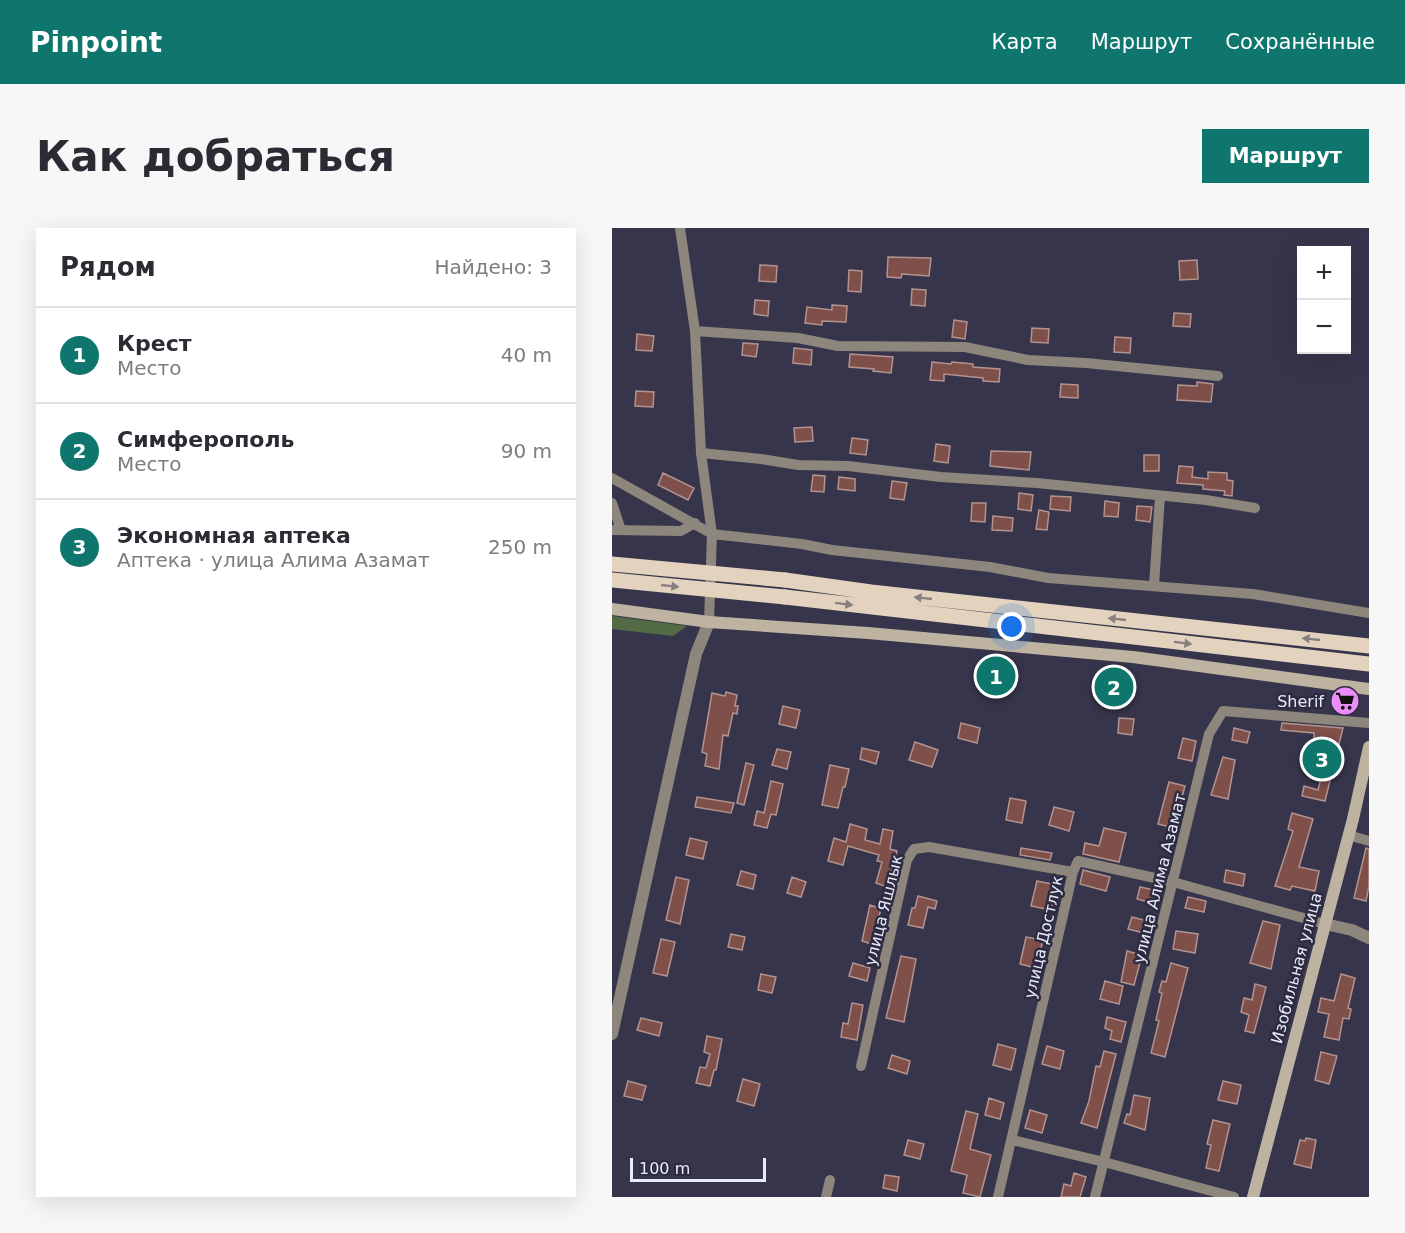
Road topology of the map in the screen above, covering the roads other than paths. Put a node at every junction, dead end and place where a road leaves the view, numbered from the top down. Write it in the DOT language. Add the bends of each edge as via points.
graph roads {
  1 [pos="680,228"];
  2 [pos="695,331"];
  3 [pos="1218,376"];
  4 [pos="701,453"];
  5 [pos="612,478"];
  6 [pos="1160,496"];
  7 [pos="612,503"];
  8 [pos="1255,508"];
  9 [pos="695,523"];
  10 [pos="617,530"];
  11 [pos="712,534"];
  12 [pos="612,564"];
  13 [pos="612,580"];
  14 [pos="1154,586"];
  15 [pos="612,609"];
  16 [pos="1369,613"];
  17 [pos="709,622"];
  18 [pos="1369,646"];
  19 [pos="1369,664"];
  20 [pos="1350,685"];
  21 [pos="1369,689"];
  22 [pos="1369,697"];
  23 [pos="1369,723"];
  24 [pos="1369,747"];
  25 [pos="1348,835"];
  26 [pos="1369,841"];
  27 [pos="1073,872"];
  28 [pos="1173,882"];
  29 [pos="1325,924"];
  30 [pos="1369,938"];
  31 [pos="612,1034"];
  32 [pos="861,1066"];
  33 [pos="1012,1140"];
  34 [pos="1104,1162"];
  35 [pos="830,1180"];
  36 [pos="826,1197"];
  37 [pos="998,1197"];
  38 [pos="1095,1197"];
  39 [pos="1234,1197"];
  40 [pos="1253,1197"];
  1 -- 2 [label="street"];
  2 -- 3 [label="street" via="798,338 838,346 965,347 1028,360"];
  2 -- 4 [label="street"];
  4 -- 6 [label="street"];
  4 -- 11 [label="street"];
  5 -- 9 [label="street"];
  6 -- 8 [label="street"];
  6 -- 14 [label="street"];
  7 -- 10 [label="street"];
  9 -- 10 [label="street" via="681,531"];
  9 -- 11 [label="street"];
  11 -- 14 [label="street" via="990,567 1048,578"];
  11 -- 17 [label="street"];
  18 -- 12 [label="main road, one-way, bridge"];
  13 -- 19 [label="main road, one-way, bridge"];
  14 -- 16 [label="street" via="1253,594"];
  15 -- 17 [label="main road"];
  17 -- 20 [label="main road" via="1133,657"];
  17 -- 31 [label="street" via="696,654"];
  20 -- 21 [label="main road"];
  20 -- 22 [label="main road"];
  23 -- 28 [label="street, улица Алима Азамат" via="1223,711 1209,734"];
  24 -- 25 [label="main road, Изобильная улица"];
  25 -- 26 [label="street"];
  25 -- 29 [label="main road, Изобильная улица"];
  27 -- 28 [label="street, улица Достлук" via="1078,861"];
  27 -- 32 [label="street, улица Яшлык" via="929,847 914,849 907,860"];
  27 -- 33 [label="street, улица Достлук"];
  28 -- 29 [label="street, улица Достлук"];
  28 -- 34 [label="street, улица Алима Азамат"];
  29 -- 30 [label="street"];
  29 -- 40 [label="main road, Изобильная улица"];
  33 -- 34 [label="street"];
  33 -- 37 [label="street, улица Достлук"];
  34 -- 38 [label="street, улица Алима Азамат"];
  34 -- 39 [label="street"];
  35 -- 36 [label="street"];
}
